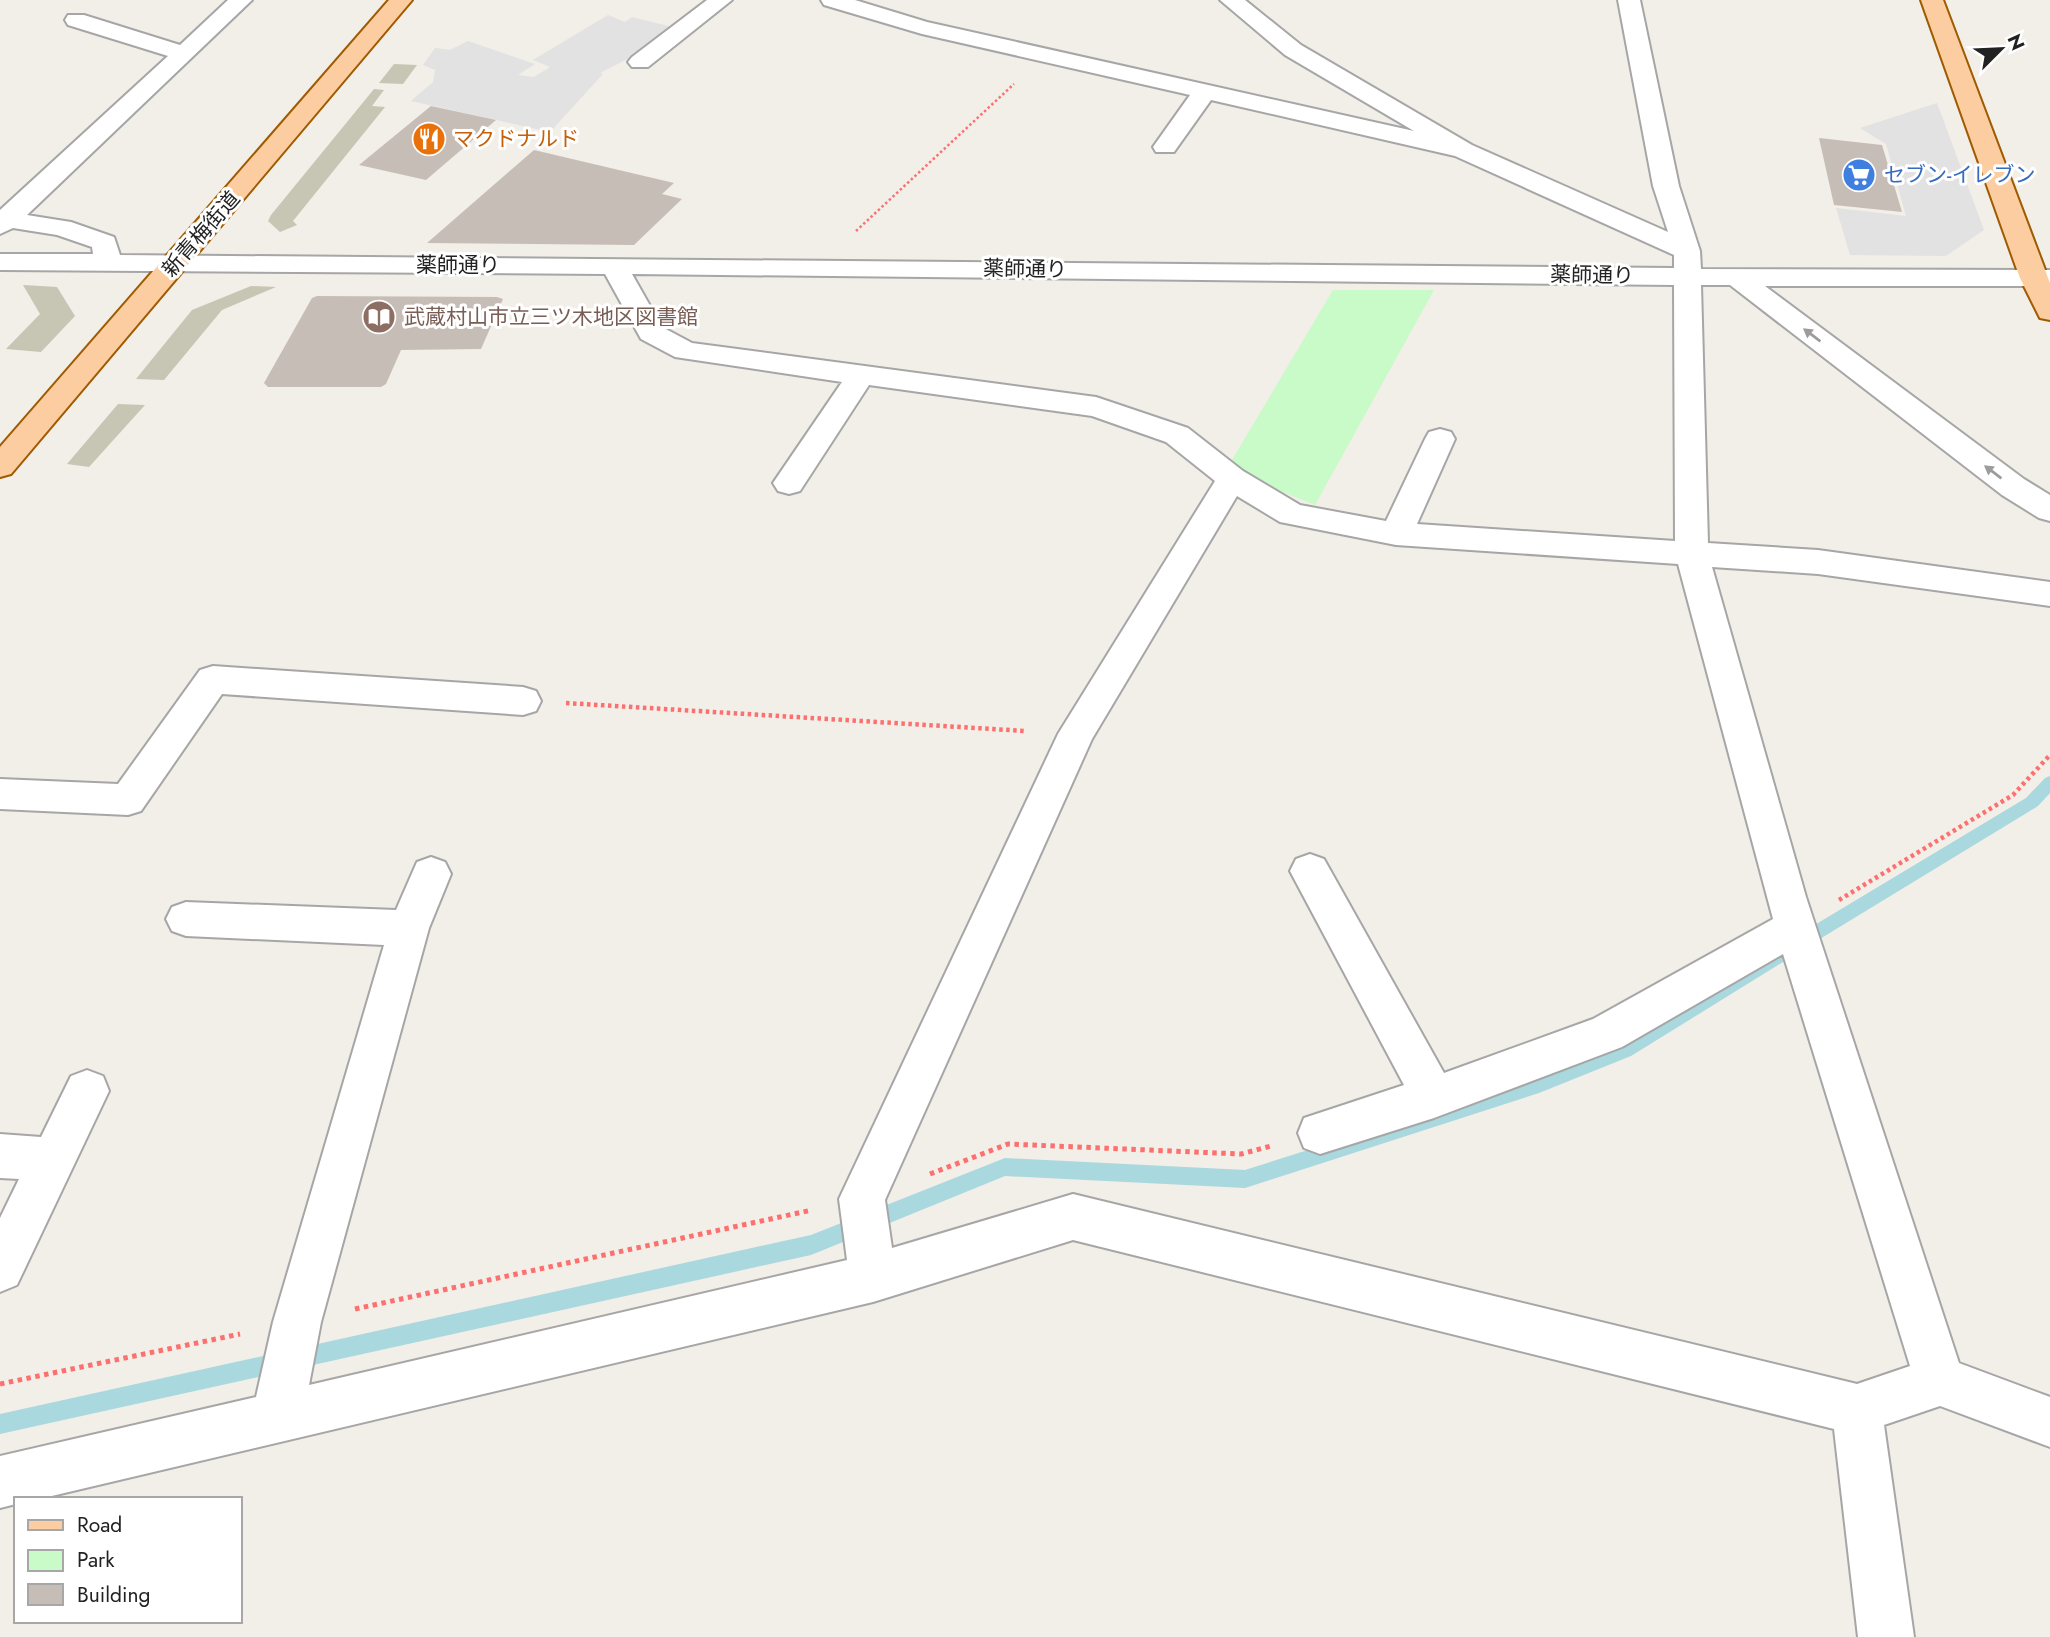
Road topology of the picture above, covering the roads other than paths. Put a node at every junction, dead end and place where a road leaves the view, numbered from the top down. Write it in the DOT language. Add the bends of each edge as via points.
graph roads {
  1 [pos="242,0"];
  2 [pos="401,0"];
  3 [pos="721,0"];
  4 [pos="832,0"];
  5 [pos="1231,0"];
  6 [pos="1629,0"];
  7 [pos="1931,0"];
  8 [pos="873,5"];
  9 [pos="76,20"];
  10 [pos="183,53"];
  11 [pos="640,62"];
  12 [pos="1205,92"];
  13 [pos="1165,147"];
  14 [pos="1463,150"];
  15 [pos="2,222"];
  16 [pos="0,262"];
  17 [pos="107,262"];
  18 [pos="1687,264"];
  19 [pos="174,265"];
  20 [pos="614,266"];
  21 [pos="1737,277"];
  22 [pos="2042,278"];
  23 [pos="2050,312"];
  24 [pos="861,375"];
  25 [pos="1440,439"];
  26 [pos="0,467"];
  27 [pos="1232,479"];
  28 [pos="789,483"];
  29 [pos="2050,510"];
  30 [pos="1396,534"];
  31 [pos="1692,555"];
  32 [pos="2050,594"];
  33 [pos="523,701"];
  34 [pos="0,794"];
  35 [pos="1310,871"];
  36 [pos="431,874"];
  37 [pos="186,919"];
  38 [pos="409,928"];
  39 [pos="1801,941"];
  40 [pos="87,1091"];
  41 [pos="1434,1097"];
  42 [pos="1320,1133"];
  43 [pos="0,1156"];
  44 [pos="53,1160"];
  45 [pos="0,1268"];
  46 [pos="873,1278"];
  47 [pos="1940,1381"];
  48 [pos="1857,1409"];
  49 [pos="276,1415"];
  50 [pos="2050,1422"];
  51 [pos="0,1482"];
  52 [pos="1886,1637"];
  1 -- 10 [label="street"];
  2 -- 19 [label="main road, 新青梅街道"];
  3 -- 11 [label="street"];
  4 -- 8 [label="street"];
  5 -- 14 [label="street" via="1293,50"];
  6 -- 18 [label="street"];
  7 -- 22 [label="main road"];
  8 -- 12 [label="street" via="922,27"];
  9 -- 10 [label="street"];
  10 -- 15 [label="street"];
  12 -- 13 [label="street"];
  12 -- 14 [label="street"];
  14 -- 18 [label="street"];
  15 -- 17 [label="street" via="62,228 105,243"];
  16 -- 17 [label="street, 薬師通り"];
  17 -- 19 [label="street, 薬師通り"];
  18 -- 20 [label="street, 薬師通り"];
  18 -- 21 [label="street, 薬師通り"];
  18 -- 31 [label="street"];
  19 -- 20 [label="street, 薬師通り"];
  19 -- 26 [label="main road, 新青梅街道"];
  20 -- 24 [label="street" via="651,334 685,351"];
  21 -- 22 [label="street, 薬師通り"];
  29 -- 21 [label="street, one-way"];
  22 -- 23 [label="main road"];
  24 -- 27 [label="street" via="1096,407 1177,435"];
  24 -- 28 [label="street"];
  25 -- 30 [label="street"];
  27 -- 30 [label="street" via="1291,514"];
  27 -- 46 [label="street" via="1076,734 862,1199"];
  30 -- 31 [label="street"];
  31 -- 32 [label="street" via="1818,562"];
  31 -- 39 [label="street"];
  33 -- 34 [label="street" via="213,680 128,800"];
  35 -- 41 [label="street"];
  36 -- 38 [label="street"];
  37 -- 38 [label="street"];
  38 -- 49 [label="street" via="295,1330"];
  39 -- 41 [label="street" via="1607,1032"];
  39 -- 47 [label="street"];
  40 -- 44 [label="street"];
  41 -- 42 [label="street"];
  43 -- 44 [label="street"];
  44 -- 45 [label="street"];
  46 -- 48 [label="street" via="1073,1217"];
  46 -- 49 [label="street"];
  47 -- 48 [label="street"];
  47 -- 50 [label="street"];
  48 -- 52 [label="street"];
  49 -- 51 [label="street"];
}
